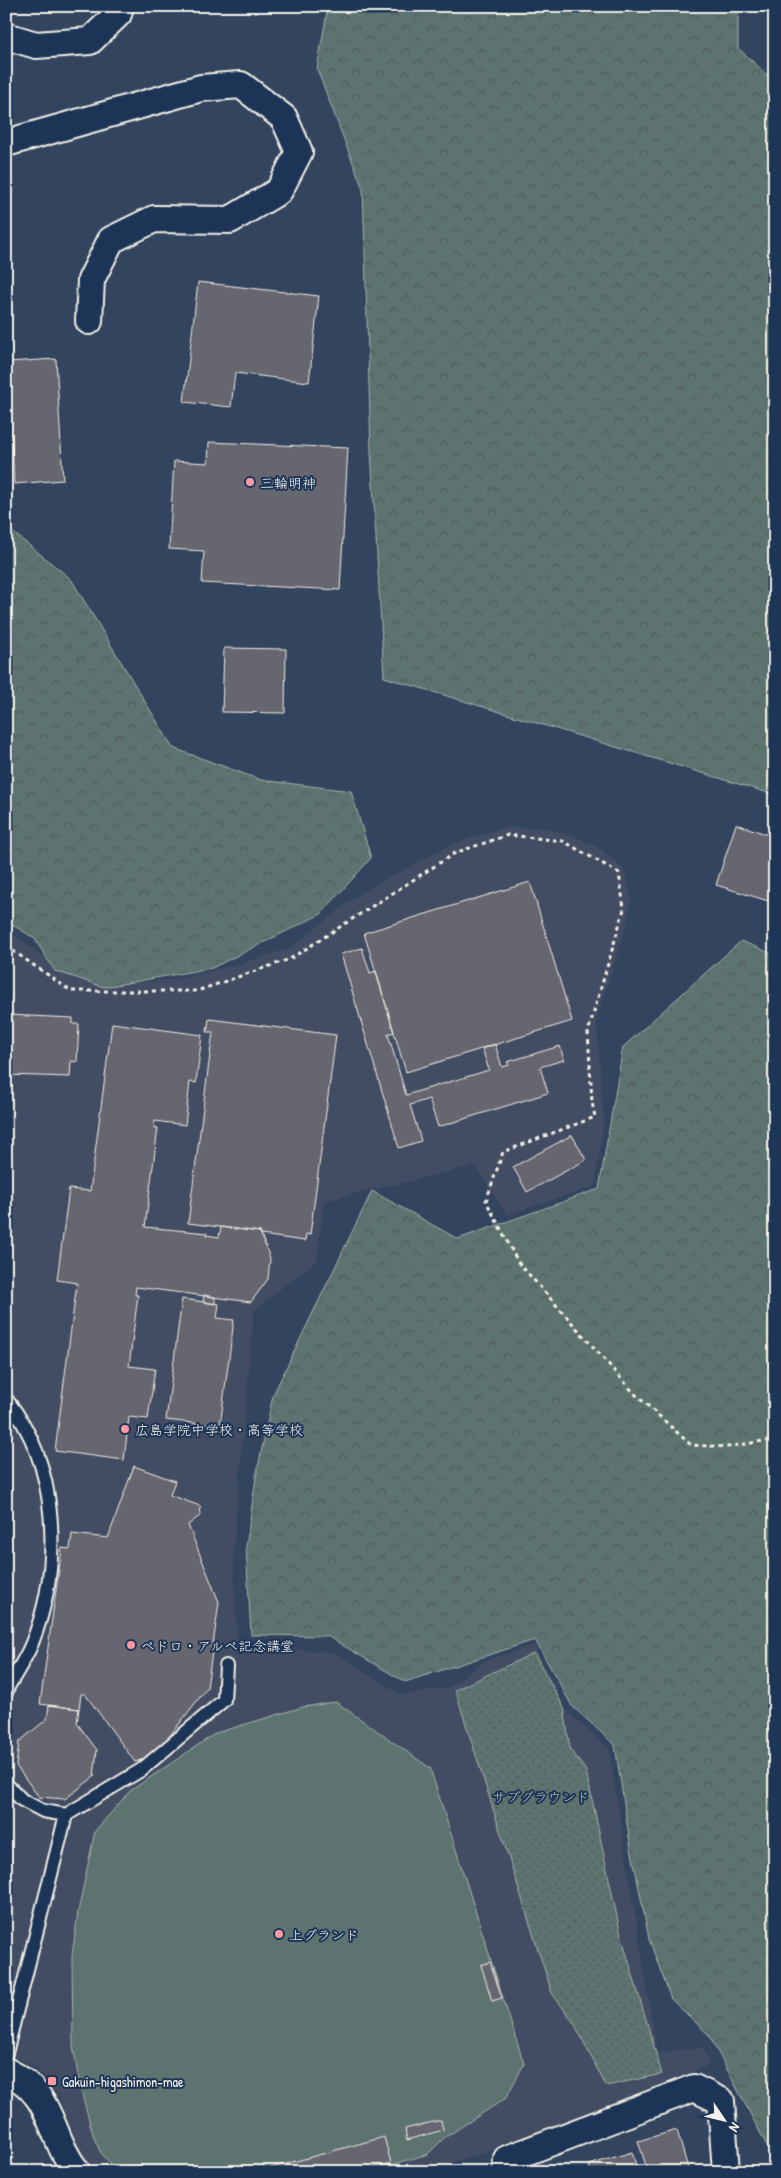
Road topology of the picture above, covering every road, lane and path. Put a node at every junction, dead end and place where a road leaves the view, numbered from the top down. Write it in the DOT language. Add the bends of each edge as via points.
graph roads {
  1 [pos="120,6"];
  2 [pos="6,36"];
  3 [pos="6,143"];
  4 [pos="89,321"];
  5 [pos="6,946"];
  6 [pos="6,1399"];
  7 [pos="775,1439"];
  8 [pos="226,1666"];
  9 [pos="6,1694"];
  10 [pos="6,1784"];
  11 [pos="66,1815"];
  12 [pos="6,2053"];
  13 [pos="6,2071"];
  14 [pos="77,2172"];
  15 [pos="506,2172"];
  16 [pos="726,2172"];
  1 -- 2 [label="street" via="118,14 90,41 36,45"];
  3 -- 4 [label="street" via="201,88 241,85 284,118 299,152 279,191 230,220 154,219 111,240 91,280"];
  5 -- 7 [label="path" via="71,991 197,991 290,959 455,853 508,835 563,841 619,873 624,909 588,1032 595,1117 503,1152 486,1201 518,1262 635,1394 691,1445 727,1447"];
  6 -- 9 [label="lane" via="29,1433 38,1456 48,1496 51,1556 41,1618 32,1646"];
  8 -- 11 [label="lane" via="224,1700 141,1770"];
  10 -- 11 [label="lane" via="22,1800 43,1810"];
  11 -- 12 [label="lane"];
  13 -- 14 [label="street" via="21,2078 38,2094 58,2140"];
  15 -- 16 [label="street" via="507,2159 694,2088 721,2101"];
}
